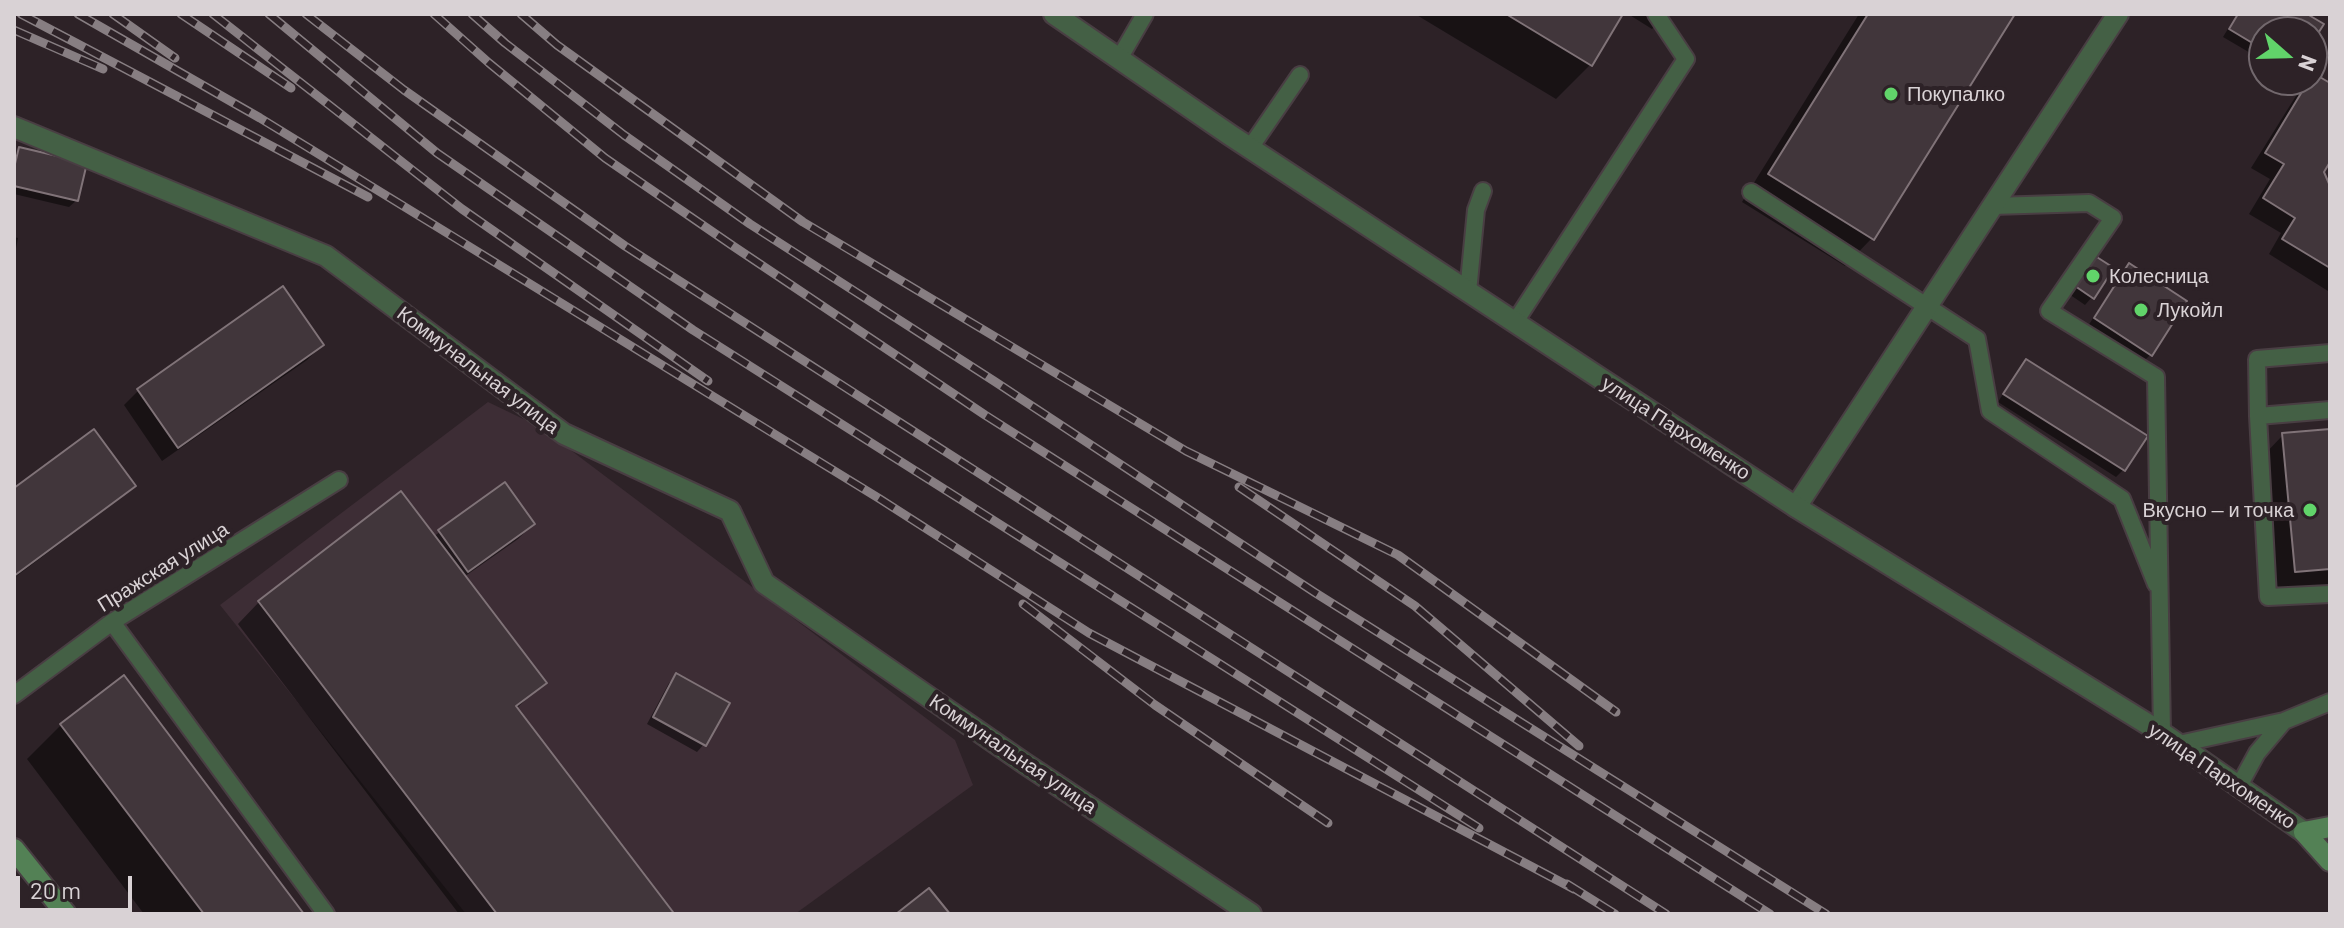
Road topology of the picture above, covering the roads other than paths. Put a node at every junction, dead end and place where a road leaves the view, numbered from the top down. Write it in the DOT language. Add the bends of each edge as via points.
graph roads {
  1 [pos="1054,14"];
  2 [pos="1145,14"];
  3 [pos="1656,14"];
  4 [pos="2118,14"];
  5 [pos="1119,59"];
  6 [pos="1300,75"];
  7 [pos="14,127"];
  8 [pos="1250,148"];
  9 [pos="1483,191"];
  10 [pos="1751,192"];
  11 [pos="1993,206"];
  12 [pos="1468,292"];
  13 [pos="1927,306"];
  14 [pos="1515,322"];
  15 [pos="2330,353"];
  16 [pos="2330,410"];
  17 [pos="2258,416"];
  18 [pos="339,480"];
  19 [pos="1796,507"];
  20 [pos="2160,593"];
  21 [pos="2330,594"];
  22 [pos="112,622"];
  23 [pos="14,695"];
  24 [pos="2330,702"];
  25 [pos="2284,721"];
  26 [pos="2170,739"];
  27 [pos="2239,786"];
  28 [pos="2330,827"];
  29 [pos="2304,832"];
  30 [pos="14,849"];
  31 [pos="2330,849"];
  32 [pos="2330,861"];
  33 [pos="66,914"];
  34 [pos="326,914"];
  35 [pos="1251,914"];
  1 -- 5 [label="street, улица Пархоменко"];
  2 -- 5 [label="lane"];
  3 -- 14 [label="lane" via="1686,59"];
  4 -- 11 [label="street"];
  5 -- 8 [label="street, улица Пархоменко"];
  6 -- 8 [label="lane"];
  7 -- 35 [label="street, Коммунальная улица" via="326,256 564,434 730,511 764,583"];
  8 -- 12 [label="street, улица Пархоменко"];
  9 -- 12 [label="lane" via="1476,210"];
  10 -- 13 [label="lane"];
  11 -- 13 [label="street"];
  11 -- 20 [label="lane" via="2089,203 2113,218 2049,311 2156,377"];
  12 -- 14 [label="street, улица Пархоменко"];
  13 -- 19 [label="street"];
  13 -- 20 [label="lane" via="1977,339 1990,411 2122,499"];
  14 -- 19 [label="street, улица Пархоменко"];
  15 -- 17 [label="lane" via="2257,359"];
  16 -- 17 [label="lane"];
  17 -- 21 [label="lane" via="2268,597"];
  18 -- 22 [label="lane, Пражская улица"];
  19 -- 26 [label="street, улица Пархоменко"];
  20 -- 26 [label="lane"];
  22 -- 23 [label="lane, Пражская улица"];
  22 -- 34 [label="lane"];
  24 -- 25 [label="lane"];
  25 -- 26 [label="lane"];
  25 -- 27 [label="lane"];
  26 -- 27 [label="street, улица Пархоменко"];
  27 -- 29 [label="street, улица Пархоменко"];
  28 -- 29 [label="main road"];
  29 -- 31 [label="main road"];
  29 -- 32 [label="main road"];
  30 -- 33 [label="main road"];
}
